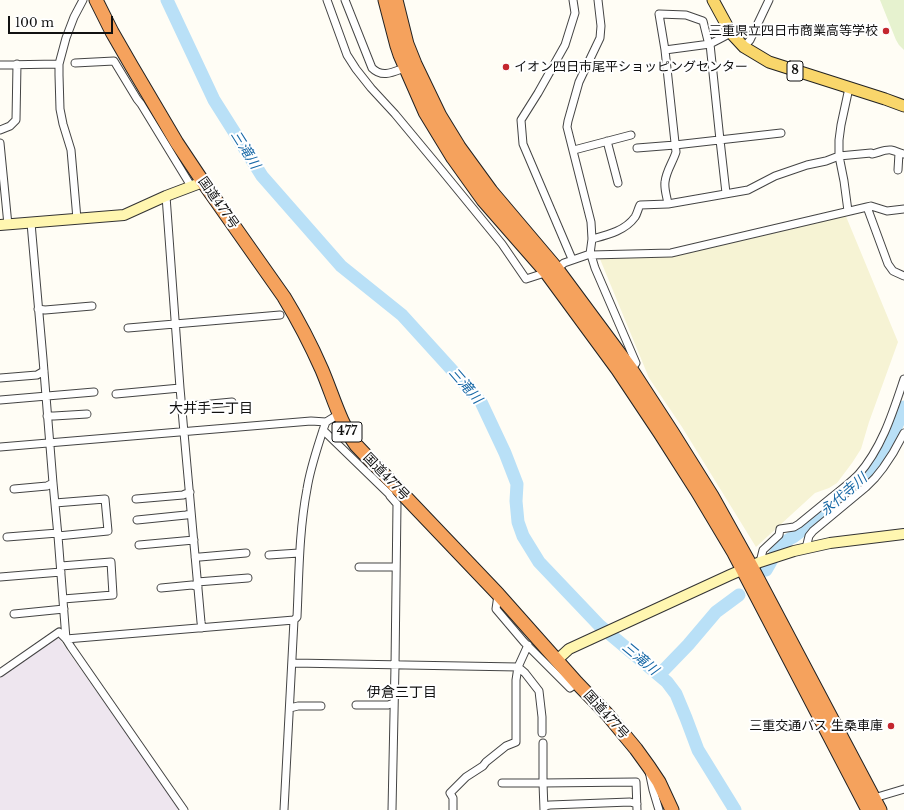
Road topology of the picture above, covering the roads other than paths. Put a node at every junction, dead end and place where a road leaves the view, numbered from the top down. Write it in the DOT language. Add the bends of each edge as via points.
graph roads {
  1 [pos="83,0"];
  2 [pos="96,0"];
  3 [pos="327,0"];
  4 [pos="345,0"];
  5 [pos="385,0"];
  6 [pos="396,0"];
  7 [pos="572,0"];
  8 [pos="598,0"];
  9 [pos="713,0"];
  10 [pos="769,0"];
  11 [pos="731,33"];
  12 [pos="710,45"];
  13 [pos="744,47"];
  14 [pos="664,50"];
  15 [pos="75,63"];
  16 [pos="17,64"];
  17 [pos="59,64"];
  18 [pos="0,65"];
  19 [pos="410,66"];
  20 [pos="849,88"];
  21 [pos="904,106"];
  22 [pos="0,130"];
  23 [pos="781,133"];
  24 [pos="631,135"];
  25 [pos="720,140"];
  26 [pos="607,141"];
  27 [pos="0,143"];
  28 [pos="675,145"];
  29 [pos="636,148"];
  30 [pos="574,150"];
  31 [pos="902,154"];
  32 [pos="839,156"];
  33 [pos="1,162"];
  34 [pos="898,170"];
  35 [pos="618,183"];
  36 [pos="197,184"];
  37 [pos="726,193"];
  38 [pos="166,196"];
  39 [pos="668,204"];
  40 [pos="867,207"];
  41 [pos="904,209"];
  42 [pos="848,211"];
  43 [pos="77,219"];
  44 [pos="31,223"];
  45 [pos="4,225"];
  46 [pos="592,239"];
  47 [pos="591,254"];
  48 [pos="572,259"];
  49 [pos="551,271"];
  50 [pos="904,276"];
  51 [pos="92,306"];
  52 [pos="38,309"];
  53 [pos="280,315"];
  54 [pos="176,324"];
  55 [pos="128,328"];
  56 [pos="631,369"];
  57 [pos="44,371"];
  58 [pos="0,378"];
  59 [pos="904,379"];
  60 [pos="180,388"];
  61 [pos="94,392"];
  62 [pos="116,394"];
  63 [pos="46,396"];
  64 [pos="0,400"];
  65 [pos="232,402"];
  66 [pos="182,403"];
  67 [pos="87,414"];
  68 [pos="339,414"];
  69 [pos="47,416"];
  70 [pos="326,422"];
  71 [pos="322,430"];
  72 [pos="184,432"];
  73 [pos="904,433"];
  74 [pos="49,442"];
  75 [pos="0,447"];
  76 [pos="53,483"];
  77 [pos="14,488"];
  78 [pos="190,492"];
  79 [pos="136,499"];
  80 [pos="55,503"];
  81 [pos="192,514"];
  82 [pos="137,520"];
  83 [pos="904,534"];
  84 [pos="58,535"];
  85 [pos="7,537"];
  86 [pos="194,540"];
  87 [pos="139,545"];
  88 [pos="806,548"];
  89 [pos="246,553"];
  90 [pos="299,553"];
  91 [pos="269,555"];
  92 [pos="195,557"];
  93 [pos="754,565"];
  94 [pos="359,567"];
  95 [pos="396,567"];
  96 [pos="61,569"];
  97 [pos="0,577"];
  98 [pos="248,578"];
  99 [pos="198,584"];
  100 [pos="161,588"];
  101 [pos="498,594"];
  102 [pos="63,600"];
  103 [pos="64,609"];
  104 [pos="14,614"];
  105 [pos="294,620"];
  106 [pos="202,628"];
  107 [pos="66,639"];
  108 [pos="528,645"];
  109 [pos="557,660"];
  110 [pos="293,663"];
  111 [pos="395,666"];
  112 [pos="518,668"];
  113 [pos="0,673"];
  114 [pos="577,683"];
  115 [pos="394,703"];
  116 [pos="356,705"];
  117 [pos="321,706"];
  118 [pos="290,708"];
  119 [pos="542,732"];
  120 [pos="543,743"];
  121 [pos="649,767"];
  122 [pos="502,783"];
  123 [pos="543,783"];
  124 [pos="904,789"];
  125 [pos="873,804"];
  126 [pos="636,807"];
  127 [pos="544,808"];
  128 [pos="184,810"];
  129 [pos="284,810"];
  130 [pos="392,810"];
  131 [pos="453,810"];
  132 [pos="659,810"];
  133 [pos="672,810"];
  134 [pos="868,810"];
  135 [pos="880,810"];
  1 -- 17 [label="street" via="66,38"];
  2 -- 36 [label="highway, 国道477号 / 477" via="177,143"];
  3 -- 49 [label="street" via="347,55 502,244 526,279"];
  4 -- 19 [label="street" via="372,68 388,74"];
  5 -- 19 [label="highway" via="397,46"];
  6 -- 19 [label="highway"];
  7 -- 48 [label="street" via="575,13 565,45 521,120 523,144"];
  8 -- 30 [label="street" via="600,38 579,82 568,121"];
  9 -- 11 [label="main road, 8"];
  10 -- 13 [label="street" via="750,40"];
  11 -- 12 [label="street"];
  11 -- 13 [label="main road, 8"];
  12 -- 14 [label="street"];
  12 -- 14 [label="street" via="703,21 686,15 659,14"];
  12 -- 25 [label="street"];
  13 -- 20 [label="main road, 8" via="769,62"];
  14 -- 28 [label="street"];
  15 -- 36 [label="street" via="114,60 137,99"];
  16 -- 17 [label="street"];
  16 -- 18 [label="street"];
  16 -- 22 [label="street" via="16,120"];
  17 -- 43 [label="street" via="60,109 71,150"];
  19 -- 49 [label="highway" via="426,112 453,158 483,200"];
  20 -- 21 [label="main road, 8"];
  20 -- 32 [label="street" via="841,125"];
  23 -- 25 [label="street"];
  24 -- 26 [label="street"];
  25 -- 28 [label="street"];
  25 -- 37 [label="street"];
  26 -- 30 [label="street"];
  26 -- 35 [label="street"];
  27 -- 33 [label="street"];
  28 -- 29 [label="street"];
  28 -- 39 [label="street" via="676,152 665,183"];
  30 -- 46 [label="street" via="591,222"];
  31 -- 32 [label="street" via="889,150"];
  31 -- 34 [label="street"];
  32 -- 37 [label="street" via="782,174 748,190"];
  32 -- 42 [label="street"];
  33 -- 45 [label="street"];
  36 -- 38 [label="street"];
  36 -- 68 [label="highway, 国道477号 / 477" via="294,312"];
  37 -- 39 [label="street"];
  38 -- 43 [label="street" via="124,215"];
  38 -- 54 [label="street"];
  39 -- 46 [label="street" via="640,206 633,220 624,227"];
  40 -- 41 [label="street" via="887,211"];
  40 -- 42 [label="street"];
  40 -- 50 [label="street" via="888,264"];
  42 -- 47 [label="street" via="671,253"];
  43 -- 44 [label="street"];
  44 -- 45 [label="street"];
  44 -- 52 [label="street"];
  46 -- 47 [label="street"];
  47 -- 48 [label="street"];
  47 -- 56 [label="street" via="636,363"];
  48 -- 49 [label="street"];
  49 -- 56 [label="highway"];
  49 -- 93 [label="highway" via="660,433 734,553"];
  51 -- 52 [label="street"];
  52 -- 57 [label="street"];
  53 -- 54 [label="street"];
  54 -- 55 [label="street"];
  54 -- 60 [label="street"];
  56 -- 93 [label="highway"];
  57 -- 58 [label="street" via="37,375"];
  57 -- 63 [label="street"];
  59 -- 93 [label="street" via="889,422 876,450 866,464 847,485 799,524 780,529 779,535 763,550"];
  60 -- 62 [label="street"];
  60 -- 66 [label="street"];
  61 -- 63 [label="street"];
  63 -- 64 [label="street"];
  63 -- 69 [label="street"];
  65 -- 66 [label="street" via="190,406"];
  66 -- 72 [label="street"];
  67 -- 69 [label="street"];
  68 -- 70 [label="street"];
  68 -- 101 [label="highway, 国道477号 / 477" via="356,446"];
  69 -- 74 [label="street"];
  70 -- 71 [label="street"];
  70 -- 72 [label="street" via="311,421"];
  71 -- 90 [label="street" via="307,487"];
  71 -- 95 [label="street" via="397,504"];
  72 -- 74 [label="street"];
  72 -- 78 [label="street"];
  73 -- 88 [label="street" via="875,478 813,531"];
  74 -- 75 [label="street"];
  74 -- 76 [label="street"];
  76 -- 77 [label="street" via="47,486"];
  76 -- 80 [label="street"];
  78 -- 79 [label="street" via="183,495"];
  78 -- 81 [label="street"];
  80 -- 84 [label="street"];
  80 -- 84 [label="street" via="106,499 108,532"];
  81 -- 82 [label="street"];
  81 -- 86 [label="street"];
  83 -- 88 [label="street"];
  84 -- 85 [label="street"];
  84 -- 96 [label="street"];
  86 -- 87 [label="street"];
  86 -- 92 [label="street"];
  88 -- 93 [label="street"];
  89 -- 92 [label="street"];
  90 -- 91 [label="street"];
  90 -- 105 [label="street" via="297,617"];
  92 -- 99 [label="street"];
  93 -- 109 [label="street" via="569,649"];
  93 -- 125 [label="highway"];
  93 -- 134 [label="highway"];
  94 -- 95 [label="street"];
  95 -- 111 [label="street"];
  96 -- 97 [label="street"];
  96 -- 102 [label="street"];
  96 -- 102 [label="street" via="111,562 113,595"];
  98 -- 99 [label="street"];
  99 -- 100 [label="street"];
  99 -- 106 [label="street"];
  101 -- 108 [label="street" via="496,608"];
  101 -- 109 [label="highway, 国道477号 / 477"];
  102 -- 103 [label="street"];
  103 -- 104 [label="street"];
  103 -- 107 [label="street"];
  105 -- 106 [label="street"];
  105 -- 110 [label="street"];
  106 -- 107 [label="street"];
  107 -- 113 [label="street" via="59,632"];
  107 -- 128 [label="street"];
  108 -- 112 [label="street"];
  108 -- 114 [label="street" via="570,688"];
  109 -- 114 [label="highway, 国道477号 / 477"];
  110 -- 111 [label="street"];
  110 -- 118 [label="street"];
  111 -- 112 [label="street"];
  111 -- 115 [label="street"];
  112 -- 119 [label="street" via="539,691"];
  112 -- 131 [label="street" via="516,742 506,746 456,786 450,793 453,798"];
  114 -- 121 [label="highway, 国道477号 / 477" via="607,714"];
  115 -- 116 [label="street"];
  115 -- 130 [label="street"];
  117 -- 118 [label="street"];
  118 -- 129 [label="street"];
  120 -- 123 [label="street"];
  121 -- 132 [label="street"];
  121 -- 133 [label="highway, 国道477号 / 477"];
  122 -- 123 [label="street"];
  123 -- 126 [label="street" via="636,782"];
  123 -- 127 [label="street"];
  124 -- 125 [label="street"];
  125 -- 135 [label="highway"];
  126 -- 127 [label="street" via="630,802 550,804"];
}
